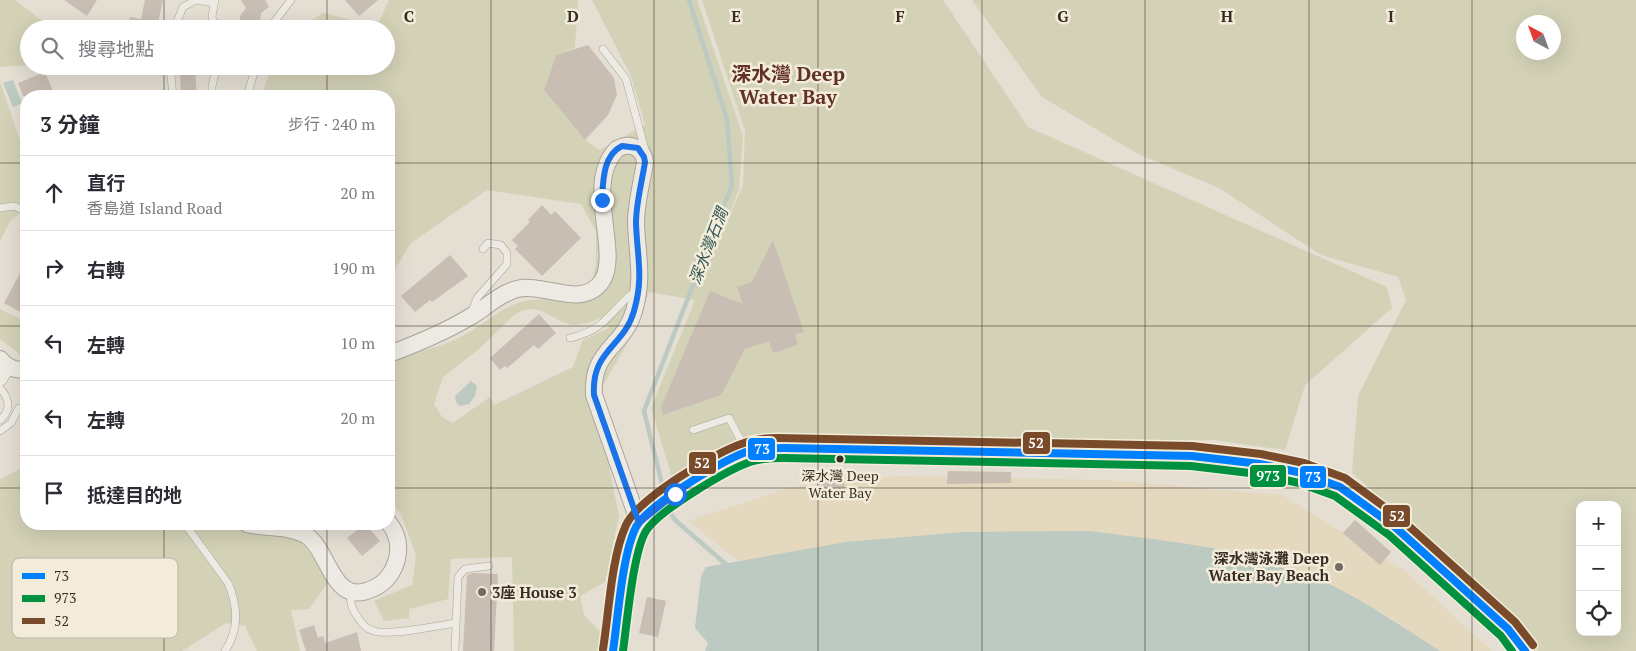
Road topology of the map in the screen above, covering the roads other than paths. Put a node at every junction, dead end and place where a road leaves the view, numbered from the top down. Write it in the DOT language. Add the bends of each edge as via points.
graph roads {
  1 [pos="197,0"];
  2 [pos="291,0"];
  3 [pos="214,1"];
  4 [pos="178,20"];
  5 [pos="213,20"];
  6 [pos="276,20"];
  7 [pos="603,49"];
  8 [pos="171,75"];
  9 [pos="215,75"];
  10 [pos="253,75"];
  11 [pos="172,90"];
  12 [pos="212,90"];
  13 [pos="249,90"];
  14 [pos="643,155"];
  15 [pos="0,208"];
  16 [pos="20,208"];
  17 [pos="483,249"];
  18 [pos="639,288"];
  19 [pos="470,317"];
  20 [pos="570,338"];
  21 [pos="395,352"];
  22 [pos="3,368"];
  23 [pos="20,370"];
  24 [pos="0,388"];
  25 [pos="19,408"];
  26 [pos="0,420"];
  27 [pos="693,430"];
  28 [pos="0,431"];
  29 [pos="747,452"];
  30 [pos="639,523"];
  31 [pos="189,530"];
  32 [pos="292,530"];
  33 [pos="392,530"];
  34 [pos="489,566"];
  35 [pos="352,590"];
  36 [pos="455,623"];
  37 [pos="224,651"];
  38 [pos="455,651"];
  39 [pos="613,651"];
  40 [pos="1525,651"];
  1 -- 3 [label="lane"];
  1 -- 4 [label="lane" via="183,7"];
  2 -- 6 [label="lane"];
  3 -- 5 [label="lane"];
  7 -- 14 [label="lane" via="629,84 645,149"];
  8 -- 11 [label="lane"];
  9 -- 12 [label="lane"];
  10 -- 13 [label="lane"];
  14 -- 18 [label="street" via="645,162 636,222 641,264"];
  14 -- 19 [label="street" via="633,146 622,146 613,153 606,166 602,200 607,266 595,288 576,295 534,287 516,289"];
  15 -- 16 [label="lane"];
  17 -- 19 [label="lane" via="488,243 497,243 504,248 508,258 504,268 477,298"];
  18 -- 20 [label="lane" via="603,324 582,336"];
  18 -- 30 [label="street" via="630,322 599,362 593,387"];
  19 -- 21 [label="street"];
  22 -- 23 [label="street"];
  24 -- 26 [label="lane" via="7,396 8,407"];
  25 -- 28 [label="lane" via="11,424"];
  27 -- 29 [label="lane" via="729,418"];
  29 -- 30 [label="main road" via="675,494"];
  29 -- 40 [label="main road" via="797,448 1192,456 1244,460 1302,473 1340,487 1395,528 1508,629"];
  30 -- 39 [label="main road" via="628,553"];
  31 -- 37 [label="lane" via="233,594 235,627"];
  32 -- 35 [label="street" via="307,536 319,548 334,578"];
  33 -- 35 [label="street" via="398,541 393,569 374,588"];
  34 -- 36 [label="lane" via="465,569 458,577"];
  35 -- 36 [label="lane" via="351,606 361,622 375,632"];
  36 -- 38 [label="lane"];
}
